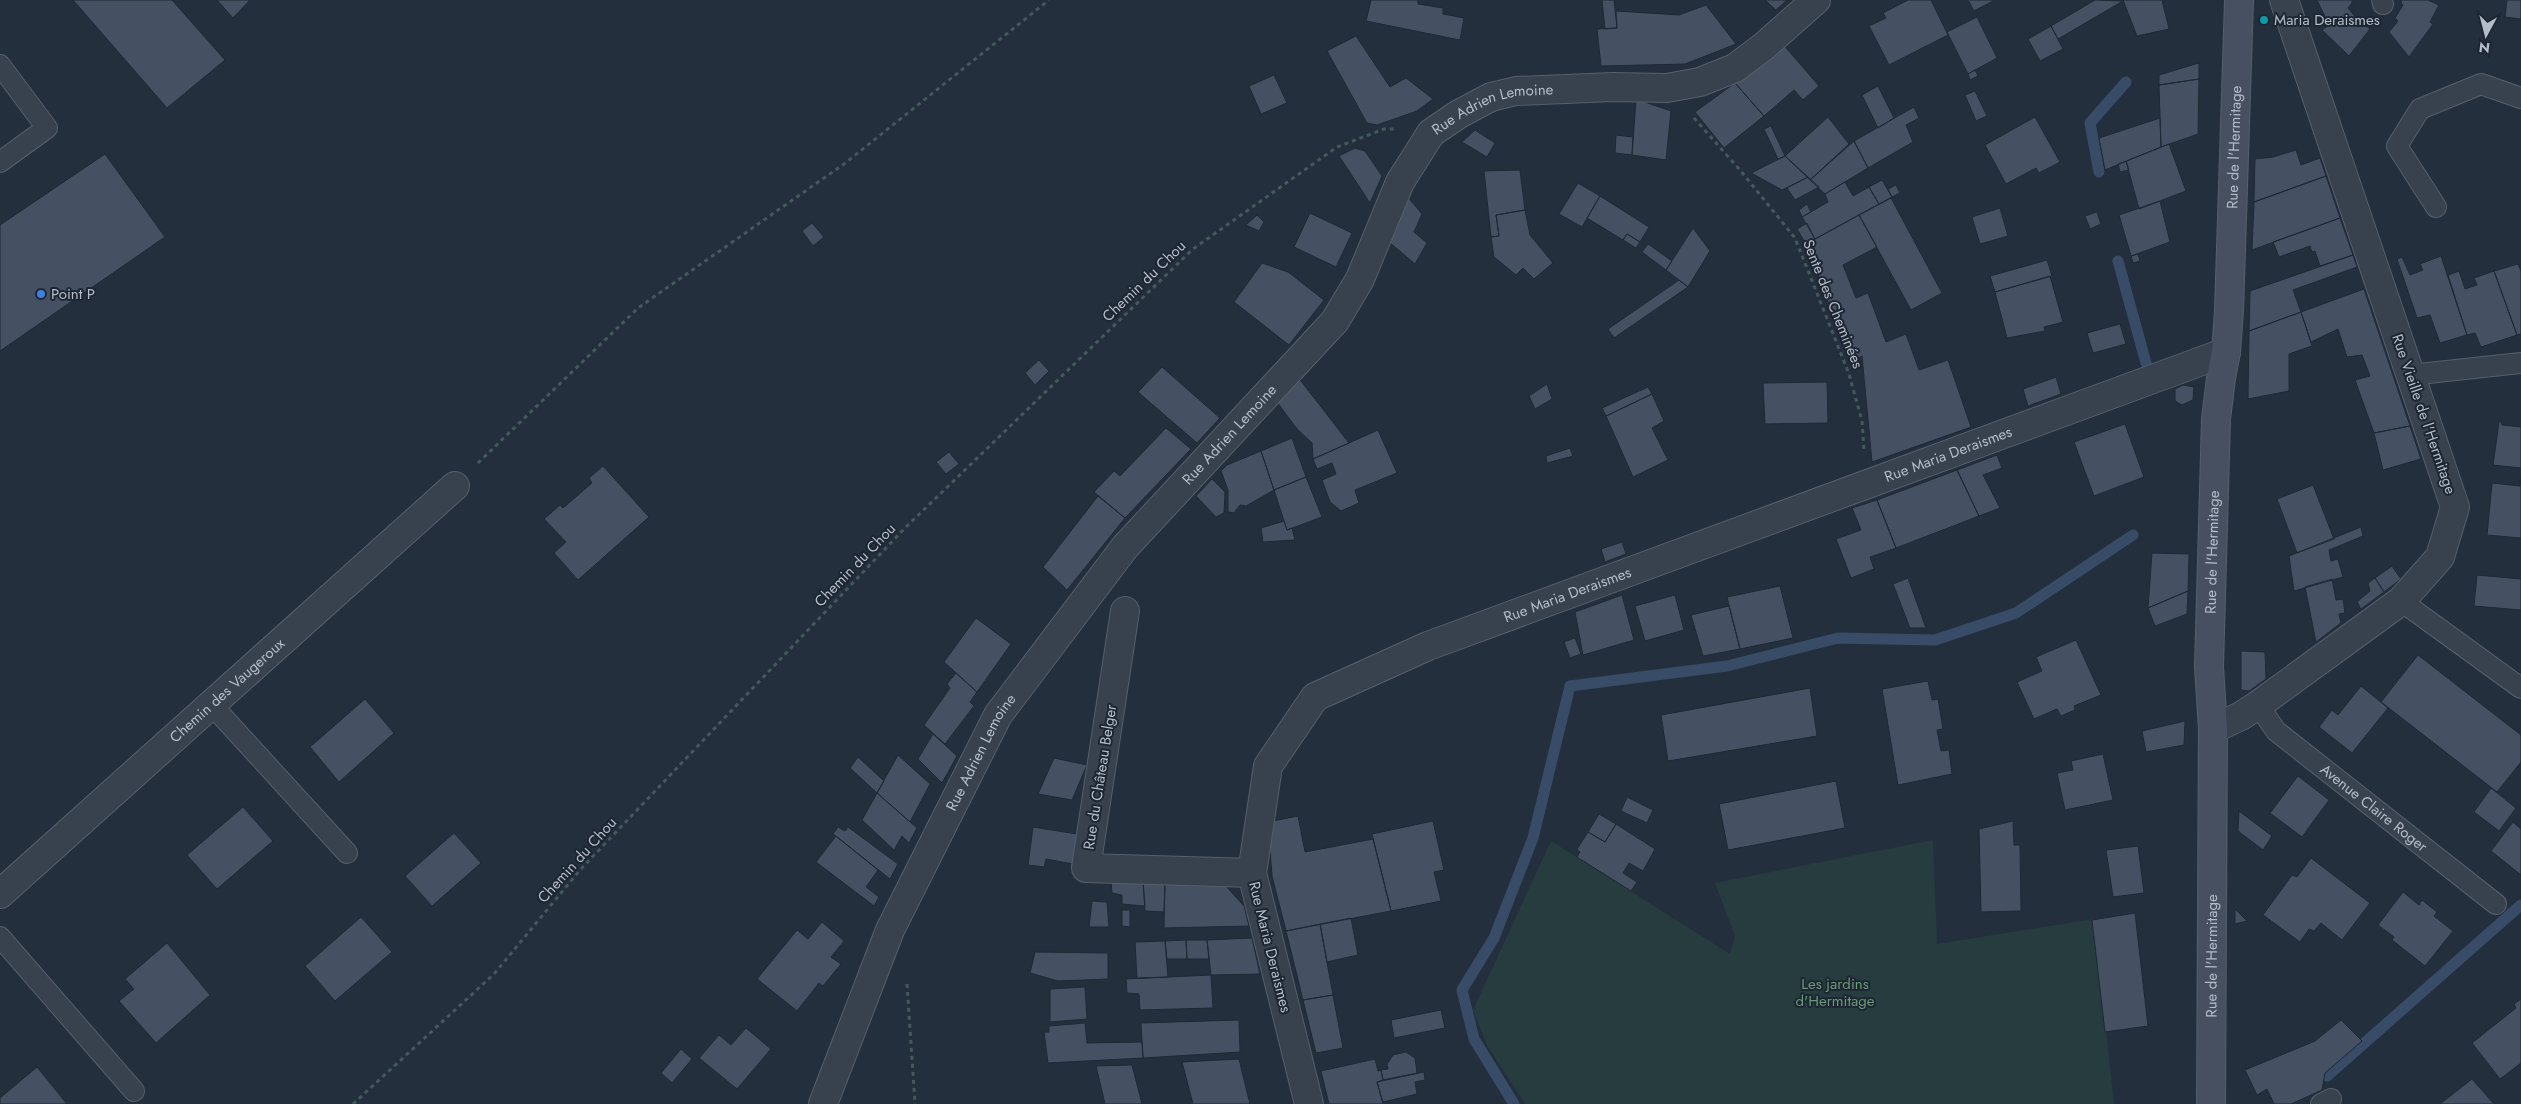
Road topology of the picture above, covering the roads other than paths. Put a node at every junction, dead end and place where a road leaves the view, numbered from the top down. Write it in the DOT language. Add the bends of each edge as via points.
graph roads {
  1 [pos="1816,0"];
  2 [pos="2239,0"];
  3 [pos="2284,0"];
  4 [pos="0,65"];
  5 [pos="2521,98"];
  6 [pos="0,162"];
  7 [pos="2436,207"];
  8 [pos="2226,352"];
  9 [pos="2521,363"];
  10 [pos="2410,375"];
  11 [pos="455,486"];
  12 [pos="2401,601"];
  13 [pos="1125,611"];
  14 [pos="2521,688"];
  15 [pos="211,704"];
  16 [pos="2258,705"];
  17 [pos="2213,729"];
  18 [pos="347,854"];
  19 [pos="1252,873"];
  20 [pos="0,894"];
  21 [pos="2496,904"];
  22 [pos="0,937"];
  23 [pos="134,1091"];
  24 [pos="823,1104"];
  25 [pos="1310,1104"];
  26 [pos="2211,1104"];
  1 -- 24 [label="street, Rue Adrien Lemoine" via="1735,68 1700,82 1667,88 1516,91 1491,97 1431,133 1400,182 1360,279 1335,321 1125,547 998,715 890,930"];
  2 -- 8 [label="main road, Rue de l'Hermitage"];
  3 -- 10 [label="street, Rue Vieille de l'Hermitage"];
  4 -- 6 [label="lane" via="48,128"];
  5 -- 7 [label="lane" via="2481,84 2420,109 2397,146"];
  8 -- 17 [label="main road, Rue de l'Hermitage" via="2220,378 2216,429 2209,667"];
  8 -- 19 [label="street, Rue Maria Deraismes" via="1428,646 1315,697 1268,766"];
  9 -- 10 [label="lane"];
  10 -- 12 [label="street, Rue Vieille de l'Hermitage" via="2455,507 2440,557"];
  11 -- 15 [label="street, Chemin des Vaugeroux"];
  12 -- 14 [label="lane"];
  12 -- 16 [label="street, Rue Vieille de l'Hermitage"];
  13 -- 19 [label="street, Rue du Château Belger" via="1086,868"];
  15 -- 18 [label="lane"];
  15 -- 20 [label="street, Chemin des Vaugeroux"];
  16 -- 17 [label="street, Rue Vieille de l'Hermitage"];
  16 -- 21 [label="lane, Avenue Claire Roger" via="2276,730"];
  17 -- 26 [label="main road, Rue de l'Hermitage"];
  19 -- 25 [label="street, Rue Maria Deraismes"];
  22 -- 23 [label="lane"];
}
